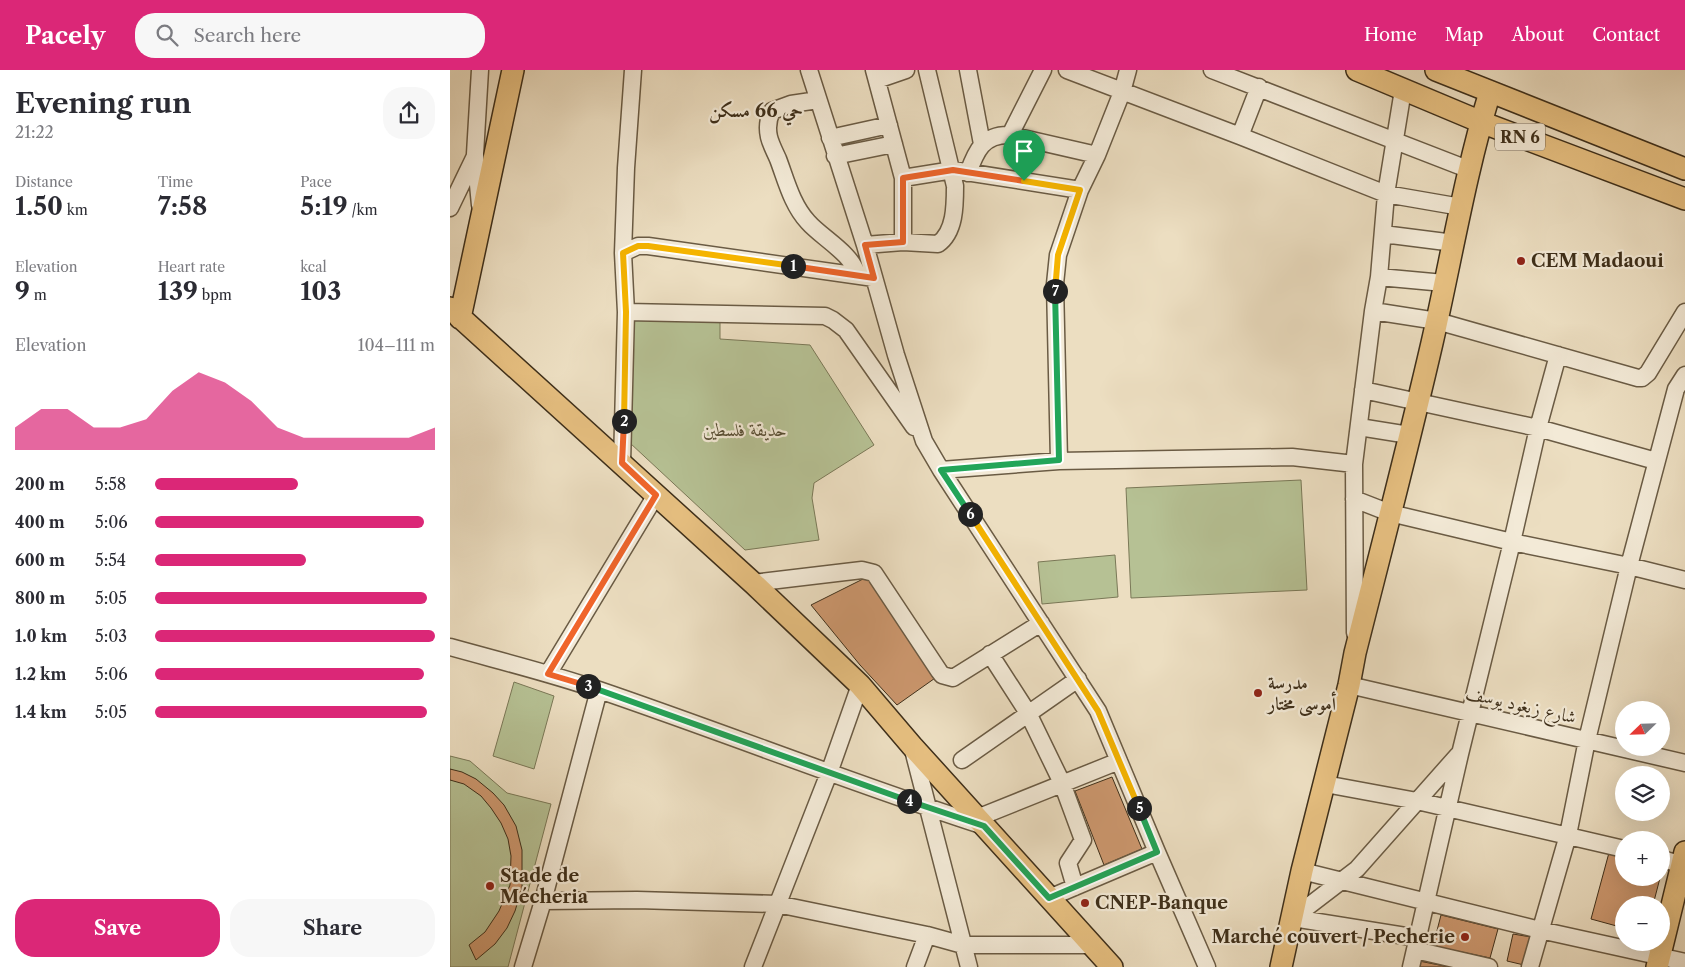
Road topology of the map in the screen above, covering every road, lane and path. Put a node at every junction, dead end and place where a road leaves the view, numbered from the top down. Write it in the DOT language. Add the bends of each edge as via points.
graph roads {
  1 [pos="480,70"];
  2 [pos="513,70"];
  3 [pos="633,70"];
  4 [pos="809,70"];
  5 [pos="905,70"];
  6 [pos="927,70"];
  7 [pos="968,70"];
  8 [pos="1043,70"];
  9 [pos="1067,70"];
  10 [pos="1128,70"];
  11 [pos="1212,70"];
  12 [pos="1357,70"];
  13 [pos="1436,70"];
  14 [pos="875,75"];
  15 [pos="1259,87"];
  16 [pos="1403,90"];
  17 [pos="1122,92"];
  18 [pos="1490,92"];
  19 [pos="818,100"];
  20 [pos="1481,122"];
  21 [pos="889,125"];
  22 [pos="1010,136"];
  23 [pos="1240,136"];
  24 [pos="830,138"];
  25 [pos="1395,140"];
  26 [pos="894,144"];
  27 [pos="982,144"];
  28 [pos="475,154"];
  29 [pos="1098,154"];
  30 [pos="835,156"];
  31 [pos="1685,169"];
  32 [pos="1470,170"];
  33 [pos="961,171"];
  34 [pos="903,178"];
  35 [pos="1080,190"];
  36 [pos="1386,194"];
  37 [pos="1685,199"];
  38 [pos="1461,206"];
  39 [pos="450,208"];
  40 [pos="481,219"];
  41 [pos="1383,234"];
  42 [pos="903,242"];
  43 [pos="1454,243"];
  44 [pos="865,245"];
  45 [pos="623,253"];
  46 [pos="857,275"];
  47 [pos="1379,277"];
  48 [pos="874,278"];
  49 [pos="1444,283"];
  50 [pos="1373,311"];
  51 [pos="626,312"];
  52 [pos="1685,312"];
  53 [pos="453,317"];
  54 [pos="1437,321"];
  55 [pos="1558,355"];
  56 [pos="1685,375"];
  57 [pos="1363,390"];
  58 [pos="1418,402"];
  59 [pos="1359,427"];
  60 [pos="1538,428"];
  61 [pos="1409,435"];
  62 [pos="924,441"];
  63 [pos="1059,460"];
  64 [pos="1656,461"];
  65 [pos="622,463"];
  66 [pos="1354,464"];
  67 [pos="941,470"];
  68 [pos="656,495"];
  69 [pos="1354,499"];
  70 [pos="1390,513"];
  71 [pos="1512,542"];
  72 [pos="1629,566"];
  73 [pos="1685,580"];
  74 [pos="753,583"];
  75 [pos="1041,623"];
  76 [pos="450,648"];
  77 [pos="1355,653"];
  78 [pos="990,654"];
  79 [pos="548,674"];
  80 [pos="1078,679"];
  81 [pos="860,685"];
  82 [pos="1349,685"];
  83 [pos="598,690"];
  84 [pos="1028,713"];
  85 [pos="1470,714"];
  86 [pos="1587,740"];
  87 [pos="912,746"];
  88 [pos="1460,754"];
  89 [pos="962,760"];
  90 [pos="1119,760"];
  91 [pos="1685,763"];
  92 [pos="829,773"];
  93 [pos="1062,783"];
  94 [pos="1325,784"];
  95 [pos="1417,801"];
  96 [pos="928,807"];
  97 [pos="1448,809"];
  98 [pos="980,822"];
  99 [pos="1568,835"];
  100 [pos="1615,847"];
  101 [pos="1157,852"];
  102 [pos="1670,859"];
  103 [pos="1684,860"];
  104 [pos="1302,871"];
  105 [pos="1342,881"];
  106 [pos="1075,887"];
  107 [pos="1049,898"];
  108 [pos="543,901"];
  109 [pos="1426,902"];
  110 [pos="777,904"];
  111 [pos="1293,918"];
  112 [pos="1540,930"];
  113 [pos="927,935"];
  114 [pos="1417,944"];
  115 [pos="963,946"];
  116 [pos="1101,958"];
  117 [pos="1658,962"];
  118 [pos="1685,962"];
  119 [pos="523,967"];
  120 [pos="753,967"];
  121 [pos="915,967"];
  122 [pos="969,967"];
  123 [pos="1207,967"];
  124 [pos="1281,967"];
  125 [pos="1411,967"];
  126 [pos="1489,967"];
  127 [pos="1530,967"];
  1 -- 28 [label="street"];
  2 -- 40 [label="main road"];
  3 -- 45 [label="street"];
  4 -- 19 [label="street"];
  5 -- 14 [label="street"];
  6 -- 33 [label="street"];
  7 -- 27 [label="street"];
  8 -- 22 [label="street"];
  9 -- 17 [label="street"];
  10 -- 17 [label="street"];
  11 -- 15 [label="street"];
  12 -- 16 [label="main road, RN 6"];
  13 -- 18 [label="main road, RN 6"];
  14 -- 21 [label="street"];
  15 -- 23 [label="street"];
  15 -- 25 [label="street"];
  16 -- 20 [label="main road, RN 6"];
  16 -- 25 [label="street"];
  17 -- 23 [label="street"];
  17 -- 29 [label="street"];
  18 -- 20 [label="main road"];
  18 -- 31 [label="main road, RN 6"];
  19 -- 24 [label="street"];
  19 -- 46 [label="street" via="772,111 769,137 798,208 814,229 851,261"];
  20 -- 32 [label="main road"];
  20 -- 37 [label="main road, RN 6"];
  21 -- 24 [label="street"];
  21 -- 26 [label="street"];
  22 -- 27 [label="street" via="999,135"];
  22 -- 29 [label="street"];
  23 -- 36 [label="street"];
  24 -- 30 [label="street"];
  25 -- 32 [label="street"];
  25 -- 36 [label="street"];
  26 -- 30 [label="street"];
  26 -- 34 [label="street"];
  27 -- 33 [label="street"];
  28 -- 39 [label="street"];
  28 -- 40 [label="street"];
  29 -- 35 [label="street"];
  30 -- 44 [label="street"];
  32 -- 38 [label="main road"];
  33 -- 34 [label="street"];
  33 -- 35 [label="street"];
  33 -- 42 [label="street" via="946,237 938,244"];
  34 -- 42 [label="street"];
  35 -- 63 [label="street" via="1058,255 1054,284"];
  36 -- 38 [label="street"];
  36 -- 41 [label="street"];
  38 -- 43 [label="main road"];
  40 -- 53 [label="main road"];
  41 -- 43 [label="street"];
  41 -- 47 [label="street"];
  42 -- 44 [label="street"];
  43 -- 49 [label="main road"];
  44 -- 48 [label="street"];
  45 -- 46 [label="street" via="638,246 648,246"];
  45 -- 51 [label="street"];
  46 -- 48 [label="street"];
  47 -- 49 [label="street"];
  47 -- 50 [label="street"];
  48 -- 62 [label="street"];
  49 -- 54 [label="main road"];
  50 -- 54 [label="street"];
  50 -- 57 [label="street"];
  51 -- 62 [label="street" via="825,316 846,330"];
  51 -- 65 [label="street"];
  52 -- 55 [label="street" via="1642,378"];
  53 -- 65 [label="main road"];
  54 -- 55 [label="street"];
  54 -- 58 [label="main road"];
  55 -- 60 [label="street"];
  56 -- 64 [label="street" via="1676,389"];
  57 -- 58 [label="street"];
  57 -- 59 [label="street"];
  58 -- 60 [label="street"];
  58 -- 61 [label="main road"];
  59 -- 61 [label="street"];
  59 -- 66 [label="street"];
  60 -- 64 [label="street"];
  60 -- 71 [label="street"];
  61 -- 70 [label="main road"];
  62 -- 67 [label="street"];
  63 -- 66 [label="street" via="1292,457"];
  63 -- 67 [label="street"];
  64 -- 72 [label="street"];
  65 -- 68 [label="main road"];
  66 -- 69 [label="street"];
  67 -- 75 [label="street"];
  68 -- 74 [label="main road"];
  68 -- 79 [label="street"];
  69 -- 70 [label="street"];
  69 -- 77 [label="street"];
  70 -- 71 [label="street"];
  70 -- 77 [label="main road"];
  71 -- 72 [label="street"];
  71 -- 85 [label="street"];
  72 -- 73 [label="street"];
  72 -- 86 [label="street"];
  74 -- 78 [label="street" via="868,571 874,573 942,675 953,678"];
  74 -- 81 [label="main road"];
  75 -- 78 [label="street"];
  75 -- 80 [label="street"];
  76 -- 79 [label="street"];
  77 -- 82 [label="main road"];
  78 -- 84 [label="street"];
  79 -- 83 [label="street"];
  80 -- 84 [label="street"];
  80 -- 90 [label="street" via="1098,711"];
  81 -- 87 [label="main road"];
  81 -- 92 [label="street"];
  82 -- 85 [label="street, شارع زيغود يوسف"];
  82 -- 94 [label="main road"];
  83 -- 92 [label="street"];
  83 -- 108 [label="street"];
  84 -- 89 [label="street"];
  84 -- 93 [label="street"];
  85 -- 86 [label="street, شارع زيغود يوسف"];
  85 -- 88 [label="street"];
  86 -- 91 [label="street, شارع زيغود يوسف"];
  86 -- 99 [label="street"];
  87 -- 96 [label="street"];
  87 -- 98 [label="main road"];
  88 -- 95 [label="street"];
  88 -- 97 [label="street"];
  90 -- 93 [label="street"];
  90 -- 101 [label="street"];
  92 -- 96 [label="street"];
  92 -- 110 [label="street"];
  93 -- 98 [label="street"];
  93 -- 106 [label="street" via="1083,840 1068,863"];
  94 -- 95 [label="street"];
  94 -- 104 [label="main road"];
  95 -- 97 [label="street"];
  95 -- 105 [label="street" via="1357,869"];
  96 -- 98 [label="street"];
  96 -- 115 [label="street"];
  97 -- 99 [label="street"];
  97 -- 109 [label="street"];
  98 -- 107 [label="main road"];
  99 -- 100 [label="street"];
  99 -- 112 [label="street"];
  101 -- 106 [label="street"];
  101 -- 123 [label="street"];
  102 -- 103 [label="street"];
  103 -- 117 [label="main road"];
  104 -- 105 [label="street"];
  104 -- 111 [label="main road"];
  105 -- 109 [label="street"];
  105 -- 111 [label="street"];
  106 -- 107 [label="street"];
  107 -- 116 [label="main road"];
  108 -- 110 [label="street"];
  108 -- 119 [label="street"];
  109 -- 112 [label="street"];
  109 -- 114 [label="street"];
  110 -- 113 [label="street"];
  110 -- 120 [label="street"];
  111 -- 114 [label="street"];
  111 -- 124 [label="main road"];
  112 -- 117 [label="street"];
  112 -- 127 [label="street"];
  113 -- 115 [label="street"];
  113 -- 121 [label="street"];
  114 -- 125 [label="street"];
  114 -- 126 [label="street"];
  115 -- 116 [label="street"];
  115 -- 122 [label="street"];
  117 -- 118 [label="street"];
}
